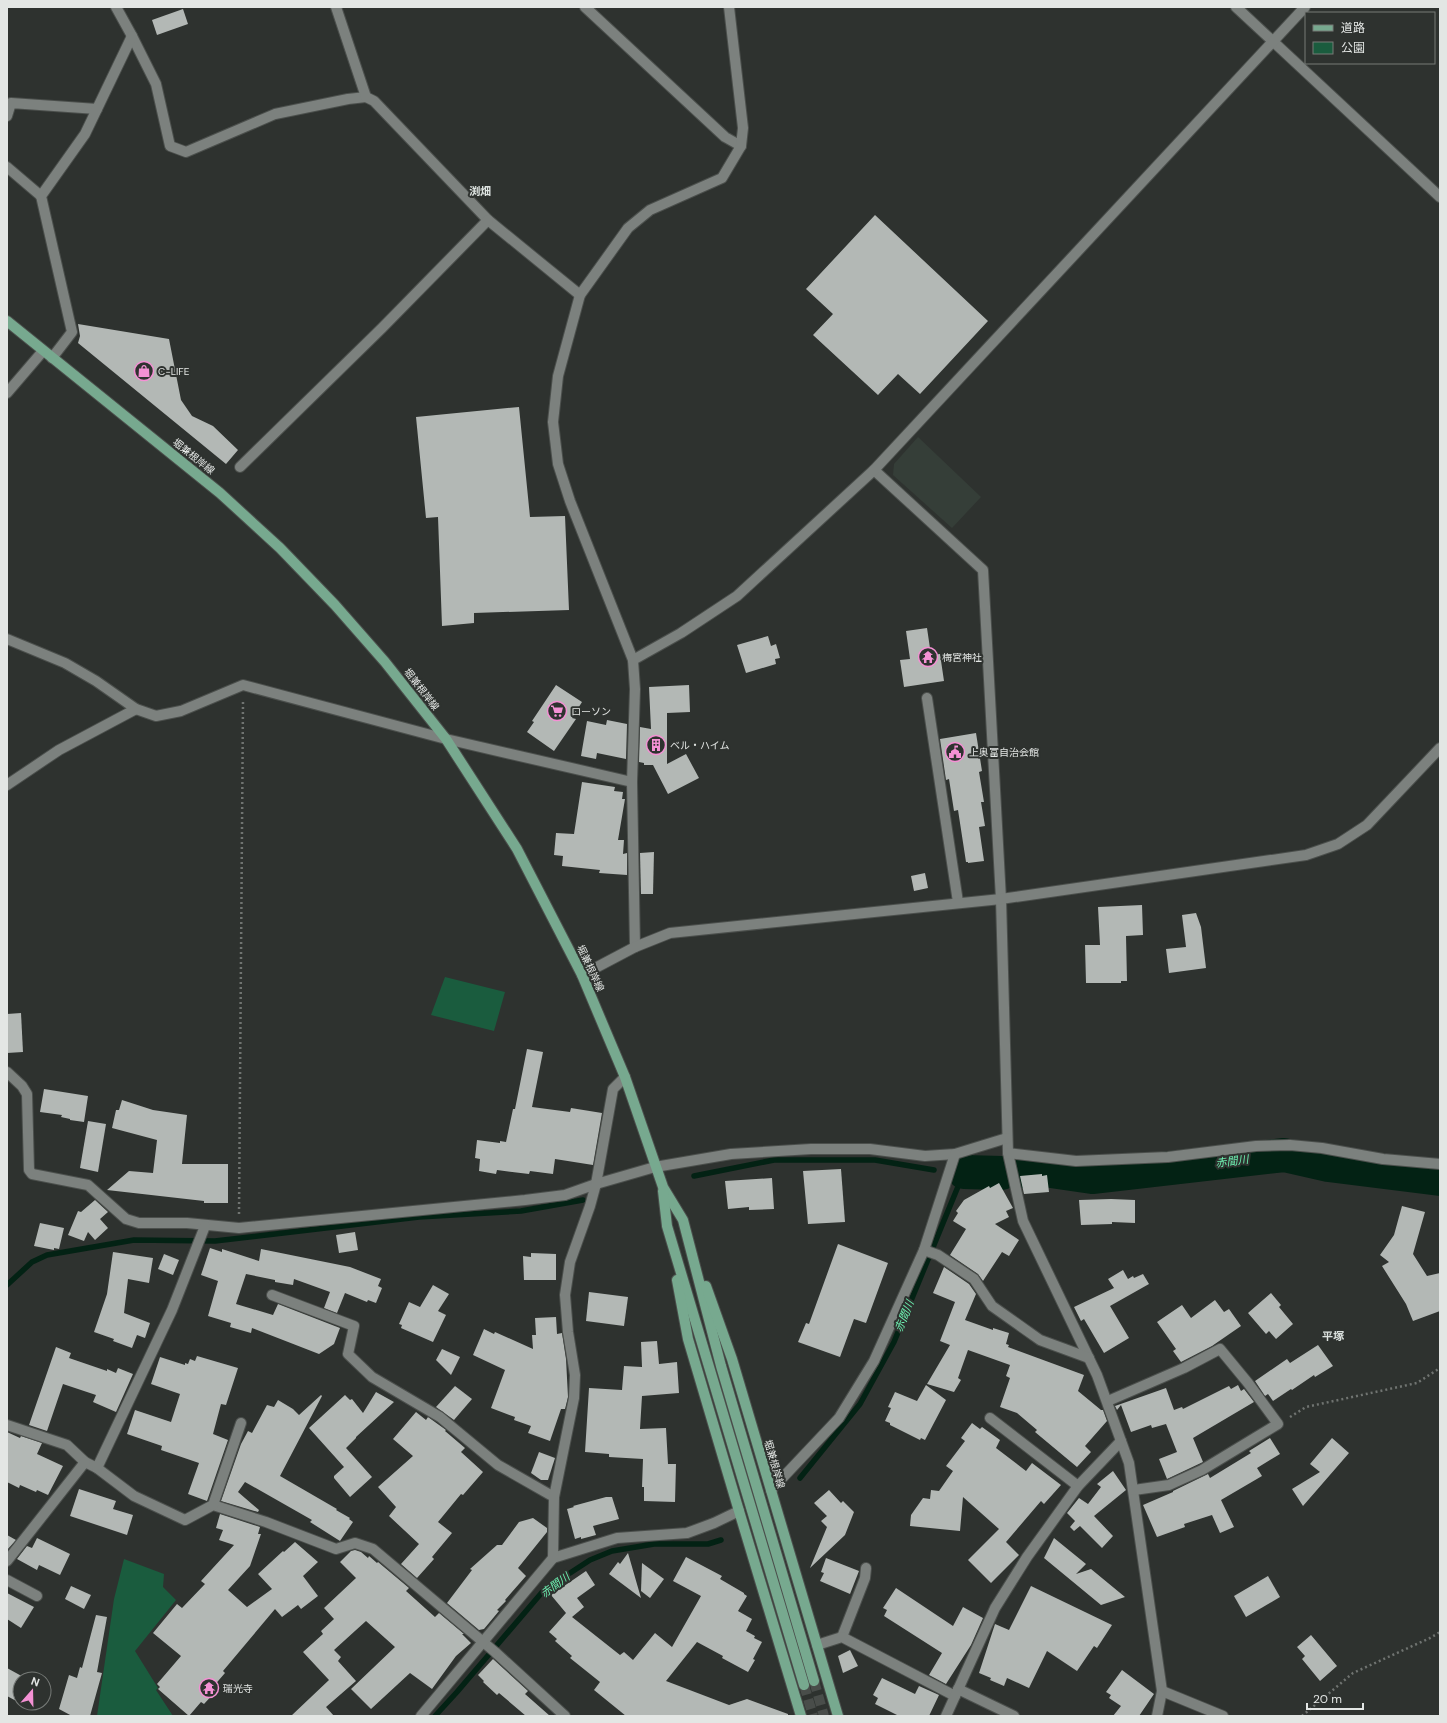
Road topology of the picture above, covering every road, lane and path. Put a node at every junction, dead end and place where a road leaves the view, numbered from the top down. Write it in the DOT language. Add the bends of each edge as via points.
graph roads {
  1 [pos="116,7"];
  2 [pos="336,7"];
  3 [pos="585,7"];
  4 [pos="728,7"];
  5 [pos="1236,7"];
  6 [pos="1305,7"];
  7 [pos="132,36"];
  8 [pos="1273,42"];
  9 [pos="366,97"];
  10 [pos="97,109"];
  11 [pos="7,116"];
  12 [pos="741,146"];
  13 [pos="7,167"];
  14 [pos="41,196"];
  15 [pos="1440,197"];
  16 [pos="488,220"];
  17 [pos="580,295"];
  18 [pos="7,321"];
  19 [pos="43,351"];
  20 [pos="52,358"];
  21 [pos="7,393"];
  22 [pos="240,466"];
  23 [pos="874,470"];
  24 [pos="7,639"];
  25 [pos="633,660"];
  26 [pos="243,685"];
  27 [pos="927,698"];
  28 [pos="136,709"];
  29 [pos="446,739"];
  30 [pos="1440,748"];
  31 [pos="632,782"];
  32 [pos="7,785"];
  33 [pos="1001,899"];
  34 [pos="958,902"];
  35 [pos="635,947"];
  36 [pos="582,975"];
  37 [pos="7,1072"];
  38 [pos="625,1077"];
  39 [pos="1007,1138"];
  40 [pos="1008,1153"];
  41 [pos="955,1154"];
  42 [pos="1440,1164"];
  43 [pos="655,1167"];
  44 [pos="596,1184"];
  45 [pos="663,1187"];
  46 [pos="683,1220"];
  47 [pos="205,1226"];
  48 [pos="667,1226"];
  49 [pos="239,1228"];
  50 [pos="924,1250"];
  51 [pos="272,1295"];
  52 [pos="1089,1358"];
  53 [pos="1440,1368"];
  54 [pos="1108,1401"];
  55 [pos="990,1418"];
  56 [pos="241,1423"];
  57 [pos="7,1424"];
  58 [pos="1278,1424"];
  59 [pos="1122,1441"];
  60 [pos="85,1462"];
  61 [pos="97,1468"];
  62 [pos="1078,1486"];
  63 [pos="771,1490"];
  64 [pos="1134,1490"];
  65 [pos="554,1497"];
  66 [pos="213,1505"];
  67 [pos="738,1511"];
  68 [pos="553,1558"];
  69 [pos="7,1561"];
  70 [pos="866,1568"];
  71 [pos="7,1580"];
  72 [pos="37,1596"];
  73 [pos="1440,1632"];
  74 [pos="842,1637"];
  75 [pos="483,1642"];
  76 [pos="817,1645"];
  77 [pos="814,1682"];
  78 [pos="804,1685"];
  79 [pos="1162,1691"];
  80 [pos="956,1693"];
  81 [pos="421,1716"];
  82 [pos="565,1716"];
  83 [pos="801,1716"];
  84 [pos="838,1716"];
  85 [pos="946,1716"];
  86 [pos="1014,1716"];
  87 [pos="1157,1716"];
  88 [pos="1222,1716"];
  89 [pos="1302,1716"];
  1 -- 7 [label="street"];
  2 -- 9 [label="street"];
  3 -- 12 [label="street" via="725,137"];
  4 -- 12 [label="street" via="743,128"];
  5 -- 8 [label="street"];
  6 -- 8 [label="street"];
  7 -- 9 [label="street" via="156,84 170,146 186,152 275,114 348,98"];
  7 -- 10 [label="street"];
  8 -- 15 [label="street"];
  8 -- 23 [label="street"];
  9 -- 16 [label="street" via="374,101"];
  10 -- 11 [label="street" via="11,103"];
  10 -- 14 [label="street" via="85,134"];
  12 -- 17 [label="street" via="722,178 650,210 628,228"];
  13 -- 14 [label="street"];
  14 -- 20 [label="street" via="72,332"];
  16 -- 17 [label="street"];
  16 -- 22 [label="street" via="382,328"];
  17 -- 25 [label="street" via="558,376 553,422 558,464 570,501"];
  18 -- 19 [label="main road, 堀兼根岸線"];
  19 -- 20 [label="main road, 堀兼根岸線"];
  19 -- 21 [label="street"];
  20 -- 29 [label="main road, 堀兼根岸線" via="220,493 280,548 380,656"];
  23 -- 25 [label="street" via="737,596 681,633"];
  23 -- 33 [label="street" via="983,570"];
  24 -- 28 [label="street" via="65,663"];
  25 -- 31 [label="street" via="635,689"];
  26 -- 28 [label="street" via="181,711 156,716"];
  26 -- 29 [label="street"];
  26 -- 49 [label="path"];
  27 -- 34 [label="street"];
  28 -- 32 [label="street" via="59,750"];
  29 -- 31 [label="street"];
  29 -- 36 [label="main road, 堀兼根岸線" via="517,849"];
  30 -- 33 [label="street" via="1366,824 1338,844 1306,855"];
  31 -- 35 [label="street"];
  33 -- 34 [label="street"];
  33 -- 39 [label="street"];
  34 -- 35 [label="street" via="670,933"];
  35 -- 36 [label="street"];
  36 -- 38 [label="main road, 堀兼根岸線"];
  37 -- 47 [label="street" via="27,1094 29,1170 32,1174 88,1185 126,1219 139,1223 187,1223"];
  38 -- 43 [label="main road, 堀兼根岸線"];
  38 -- 44 [label="street" via="612,1089"];
  39 -- 40 [label="street"];
  39 -- 41 [label="street"];
  40 -- 42 [label="street" via="1076,1161 1168,1157 1256,1146 1290,1145 1383,1159"];
  40 -- 52 [label="street" via="1023,1221"];
  41 -- 43 [label="street" via="925,1156 870,1149 811,1149 731,1154"];
  41 -- 50 [label="street"];
  43 -- 44 [label="street"];
  43 -- 45 [label="main road, 堀兼根岸線"];
  44 -- 49 [label="street" via="565,1195 525,1200"];
  44 -- 65 [label="street" via="570,1262 565,1295 575,1375 574,1398"];
  45 -- 46 [label="main road, 堀兼根岸線"];
  45 -- 48 [label="main road, 堀兼根岸線"];
  46 -- 63 [label="main road, 堀兼根岸線" via="732,1359"];
  46 -- 77 [label="main road, 堀兼根岸線" via="721,1366"];
  47 -- 49 [label="street"];
  47 -- 61 [label="street" via="172,1310"];
  48 -- 67 [label="main road, 堀兼根岸線" via="688,1339"];
  48 -- 78 [label="main road, 堀兼根岸線"];
  50 -- 52 [label="street" via="938,1255 974,1279 992,1306 1040,1340"];
  50 -- 63 [label="street" via="874,1361 839,1418"];
  51 -- 65 [label="street" via="354,1326 348,1354 372,1377 440,1417 498,1465"];
  52 -- 54 [label="street"];
  53 -- 58 [label="path" via="1417,1383 1306,1407"];
  54 -- 58 [label="street" via="1184,1368 1220,1349"];
  54 -- 59 [label="street"];
  55 -- 62 [label="street"];
  56 -- 66 [label="street"];
  57 -- 60 [label="street" via="67,1445"];
  58 -- 64 [label="street" via="1202,1470 1169,1484"];
  59 -- 62 [label="street"];
  59 -- 64 [label="street"];
  60 -- 61 [label="street"];
  60 -- 69 [label="street"];
  61 -- 66 [label="street" via="134,1496 185,1520"];
  62 -- 80 [label="street" via="1027,1557 995,1608"];
  63 -- 76 [label="main road, 堀兼根岸線"];
  64 -- 79 [label="street"];
  65 -- 68 [label="street"];
  66 -- 75 [label="street" via="336,1549 355,1543 373,1549"];
  67 -- 68 [label="street" via="688,1533 616,1538"];
  67 -- 83 [label="main road, 堀兼根岸線"];
  68 -- 75 [label="street"];
  70 -- 74 [label="street" via="865,1578"];
  71 -- 72 [label="street"];
  73 -- 89 [label="path" via="1352,1673"];
  74 -- 76 [label="street"];
  74 -- 80 [label="street"];
  75 -- 81 [label="street"];
  75 -- 82 [label="street"];
  76 -- 84 [label="main road, 堀兼根岸線"];
  79 -- 87 [label="street"];
  79 -- 88 [label="street"];
  80 -- 85 [label="street"];
  80 -- 86 [label="street"];
}
